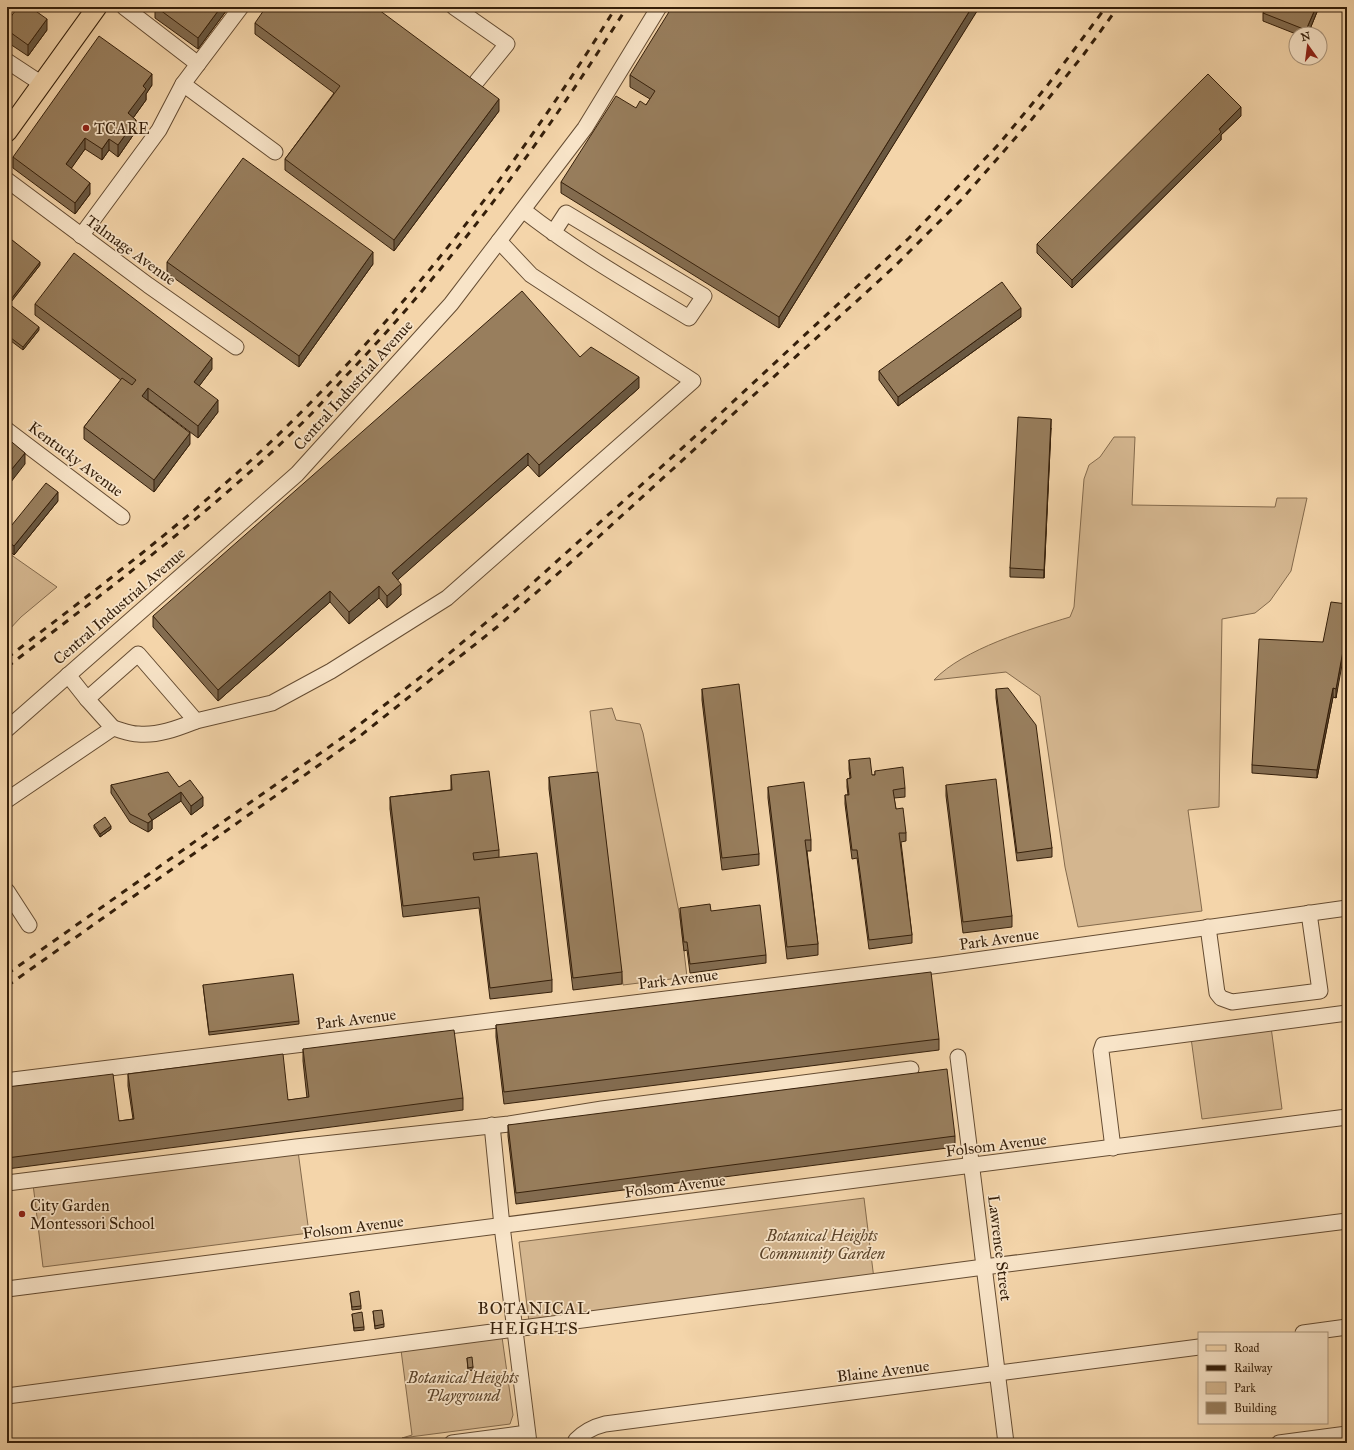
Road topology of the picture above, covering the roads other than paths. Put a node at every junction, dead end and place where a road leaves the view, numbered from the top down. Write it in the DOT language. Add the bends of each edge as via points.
graph roads {
  1 [pos="97,7"];
  2 [pos="124,7"];
  3 [pos="241,7"];
  4 [pos="454,7"];
  5 [pos="659,7"];
  6 [pos="7,61"];
  7 [pos="198,64"];
  8 [pos="477,81"];
  9 [pos="42,84"];
  10 [pos="183,84"];
  11 [pos="7,132"];
  12 [pos="275,152"];
  13 [pos="7,180"];
  14 [pos="523,210"];
  15 [pos="553,233"];
  16 [pos="81,236"];
  17 [pos="499,241"];
  18 [pos="236,347"];
  19 [pos="7,430"];
  20 [pos="122,517"];
  21 [pos="68,676"];
  22 [pos="87,699"];
  23 [pos="196,721"];
  24 [pos="113,728"];
  25 [pos="7,729"];
  26 [pos="7,800"];
  27 [pos="7,891"];
  28 [pos="1347,908"];
  29 [pos="1309,913"];
  30 [pos="29,925"];
  31 [pos="1208,927"];
  32 [pos="1347,1013"];
  33 [pos="958,1057"];
  34 [pos="911,1069"];
  35 [pos="13,1080"];
  36 [pos="1347,1117"];
  37 [pos="492,1125"];
  38 [pos="1113,1148"];
  39 [pos="972,1166"];
  40 [pos="7,1183"];
  41 [pos="1347,1221"];
  42 [pos="502,1226"];
  43 [pos="984,1267"];
  44 [pos="7,1289"];
  45 [pos="1347,1327"];
  46 [pos="515,1330"];
  47 [pos="1310,1332"];
  48 [pos="1198,1347"];
  49 [pos="999,1374"];
  50 [pos="7,1396"];
  51 [pos="1347,1434"];
  52 [pos="528,1438"];
  53 [pos="576,1440"];
  54 [pos="452,1443"];
  55 [pos="1006,1443"];
  56 [pos="1279,1443"];
  1 -- 9 [label="main road"];
  2 -- 7 [label="street"];
  3 -- 7 [label="street"];
  4 -- 8 [label="street" via="507,44"];
  5 -- 14 [label="street, Central Industrial Avenue" via="585,128"];
  6 -- 9 [label="street"];
  7 -- 10 [label="street"];
  9 -- 11 [label="main road"];
  10 -- 12 [label="street"];
  10 -- 16 [label="street" via="159,130"];
  13 -- 16 [label="street, Talmage Avenue"];
  14 -- 15 [label="street"];
  14 -- 17 [label="street, Central Industrial Avenue"];
  15 -- 15 [label="street" via="566,213 704,296 689,318"];
  16 -- 18 [label="street, Talmage Avenue"];
  17 -- 21 [label="street, Central Industrial Avenue" via="451,304 297,474"];
  17 -- 23 [label="street" via="531,275 693,381 447,598 331,671 272,703"];
  19 -- 20 [label="street, Kentucky Avenue"];
  21 -- 22 [label="street"];
  21 -- 25 [label="street, Central Industrial Avenue"];
  22 -- 23 [label="street" via="138,654"];
  22 -- 24 [label="street"];
  23 -- 24 [label="street" via="174,730 156,733 138,734"];
  24 -- 26 [label="street"];
  27 -- 30 [label="street"];
  28 -- 29 [label="street, Park Avenue"];
  29 -- 31 [label="street, Park Avenue"];
  29 -- 31 [label="street" via="1320,991 1232,1002 1221,998 1217,993"];
  31 -- 35 [label="street, Park Avenue" via="940,965"];
  32 -- 38 [label="street" via="1103,1045 1101,1051"];
  33 -- 39 [label="street, Lawrence Street"];
  34 -- 37 [label="street"];
  36 -- 38 [label="street, Folsom Avenue"];
  37 -- 40 [label="street"];
  37 -- 42 [label="street"];
  38 -- 39 [label="street, Folsom Avenue"];
  39 -- 42 [label="street, Folsom Avenue"];
  39 -- 43 [label="street, Lawrence Street"];
  41 -- 43 [label="street"];
  42 -- 44 [label="street, Folsom Avenue"];
  42 -- 46 [label="street"];
  43 -- 46 [label="street"];
  43 -- 49 [label="street, Lawrence Street"];
  45 -- 47 [label="street"];
  46 -- 50 [label="street"];
  46 -- 52 [label="street"];
  48 -- 49 [label="street, Blaine Avenue"];
  49 -- 53 [label="street, Blaine Avenue" via="605,1424 593,1427"];
  49 -- 55 [label="street, Lawrence Street"];
  51 -- 56 [label="street"];
  52 -- 54 [label="street"];
}
